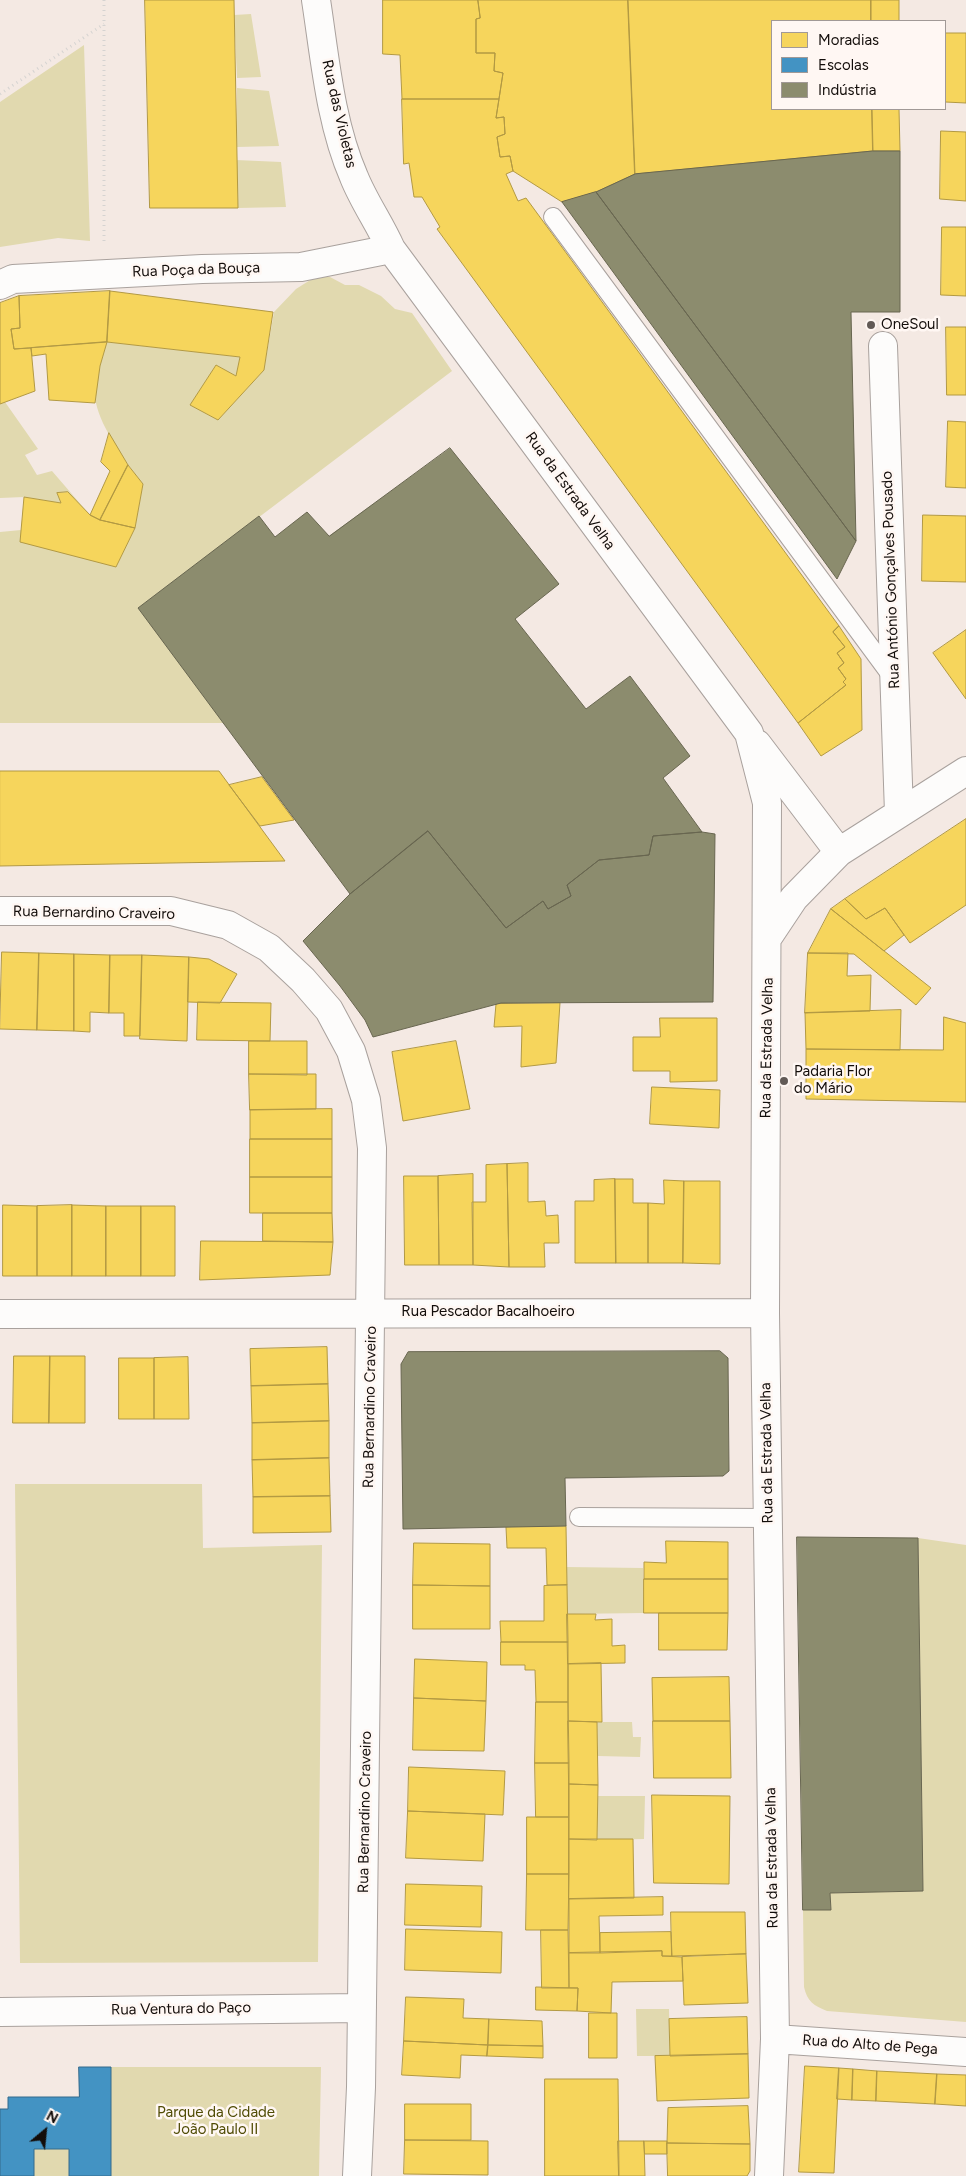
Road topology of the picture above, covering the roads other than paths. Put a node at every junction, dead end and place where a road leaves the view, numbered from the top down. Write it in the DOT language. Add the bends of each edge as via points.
graph roads {
  1 [pos="316,0"];
  2 [pos="553,217"];
  3 [pos="391,249"];
  4 [pos="0,285"];
  5 [pos="883,346"];
  6 [pos="895,680"];
  7 [pos="749,733"];
  8 [pos="966,771"];
  9 [pos="899,813"];
  10 [pos="838,852"];
  11 [pos="0,912"];
  12 [pos="768,937"];
  13 [pos="371,1312"];
  14 [pos="765,1313"];
  15 [pos="0,1314"];
  16 [pos="579,1518"];
  17 [pos="768,1518"];
  18 [pos="362,2008"];
  19 [pos="0,2012"];
  20 [pos="775,2039"];
  21 [pos="966,2052"];
  22 [pos="356,2176"];
  23 [pos="769,2176"];
  1 -- 3 [label="street, Rua das Violetas" via="340,134 354,177"];
  2 -- 6 [label="lane"];
  3 -- 4 [label="street, Rua Poça da Bouça" via="301,267 13,279"];
  3 -- 7 [label="street, Rua da Estrada Velha"];
  5 -- 6 [label="street, Rua António Gonçalves Pousado"];
  6 -- 9 [label="street, Rua António Gonçalves Pousado"];
  7 -- 10 [label="street, Rua da Estrada Velha"];
  7 -- 12 [label="street, Rua da Estrada Velha" via="767,803"];
  8 -- 9 [label="street"];
  9 -- 10 [label="street"];
  10 -- 12 [label="street" via="794,898"];
  11 -- 13 [label="street, Rua Bernardino Craveiro" via="170,911 228,925 269,948 303,980 329,1010 351,1050 366,1100 372,1148"];
  12 -- 14 [label="street, Rua da Estrada Velha"];
  13 -- 14 [label="street, Rua Pescador Bacalhoeiro"];
  13 -- 15 [label="street, Rua Pescador Bacalhoeiro"];
  13 -- 18 [label="street, Rua Bernardino Craveiro"];
  14 -- 17 [label="street, Rua da Estrada Velha"];
  16 -- 17 [label="lane"];
  17 -- 20 [label="street, Rua da Estrada Velha"];
  18 -- 19 [label="street, Rua Ventura do Paço"];
  18 -- 22 [label="street, Rua Bernardino Craveiro"];
  20 -- 21 [label="street, Rua do Alto de Pega"];
  20 -- 23 [label="street, Rua da Estrada Velha"];
}
